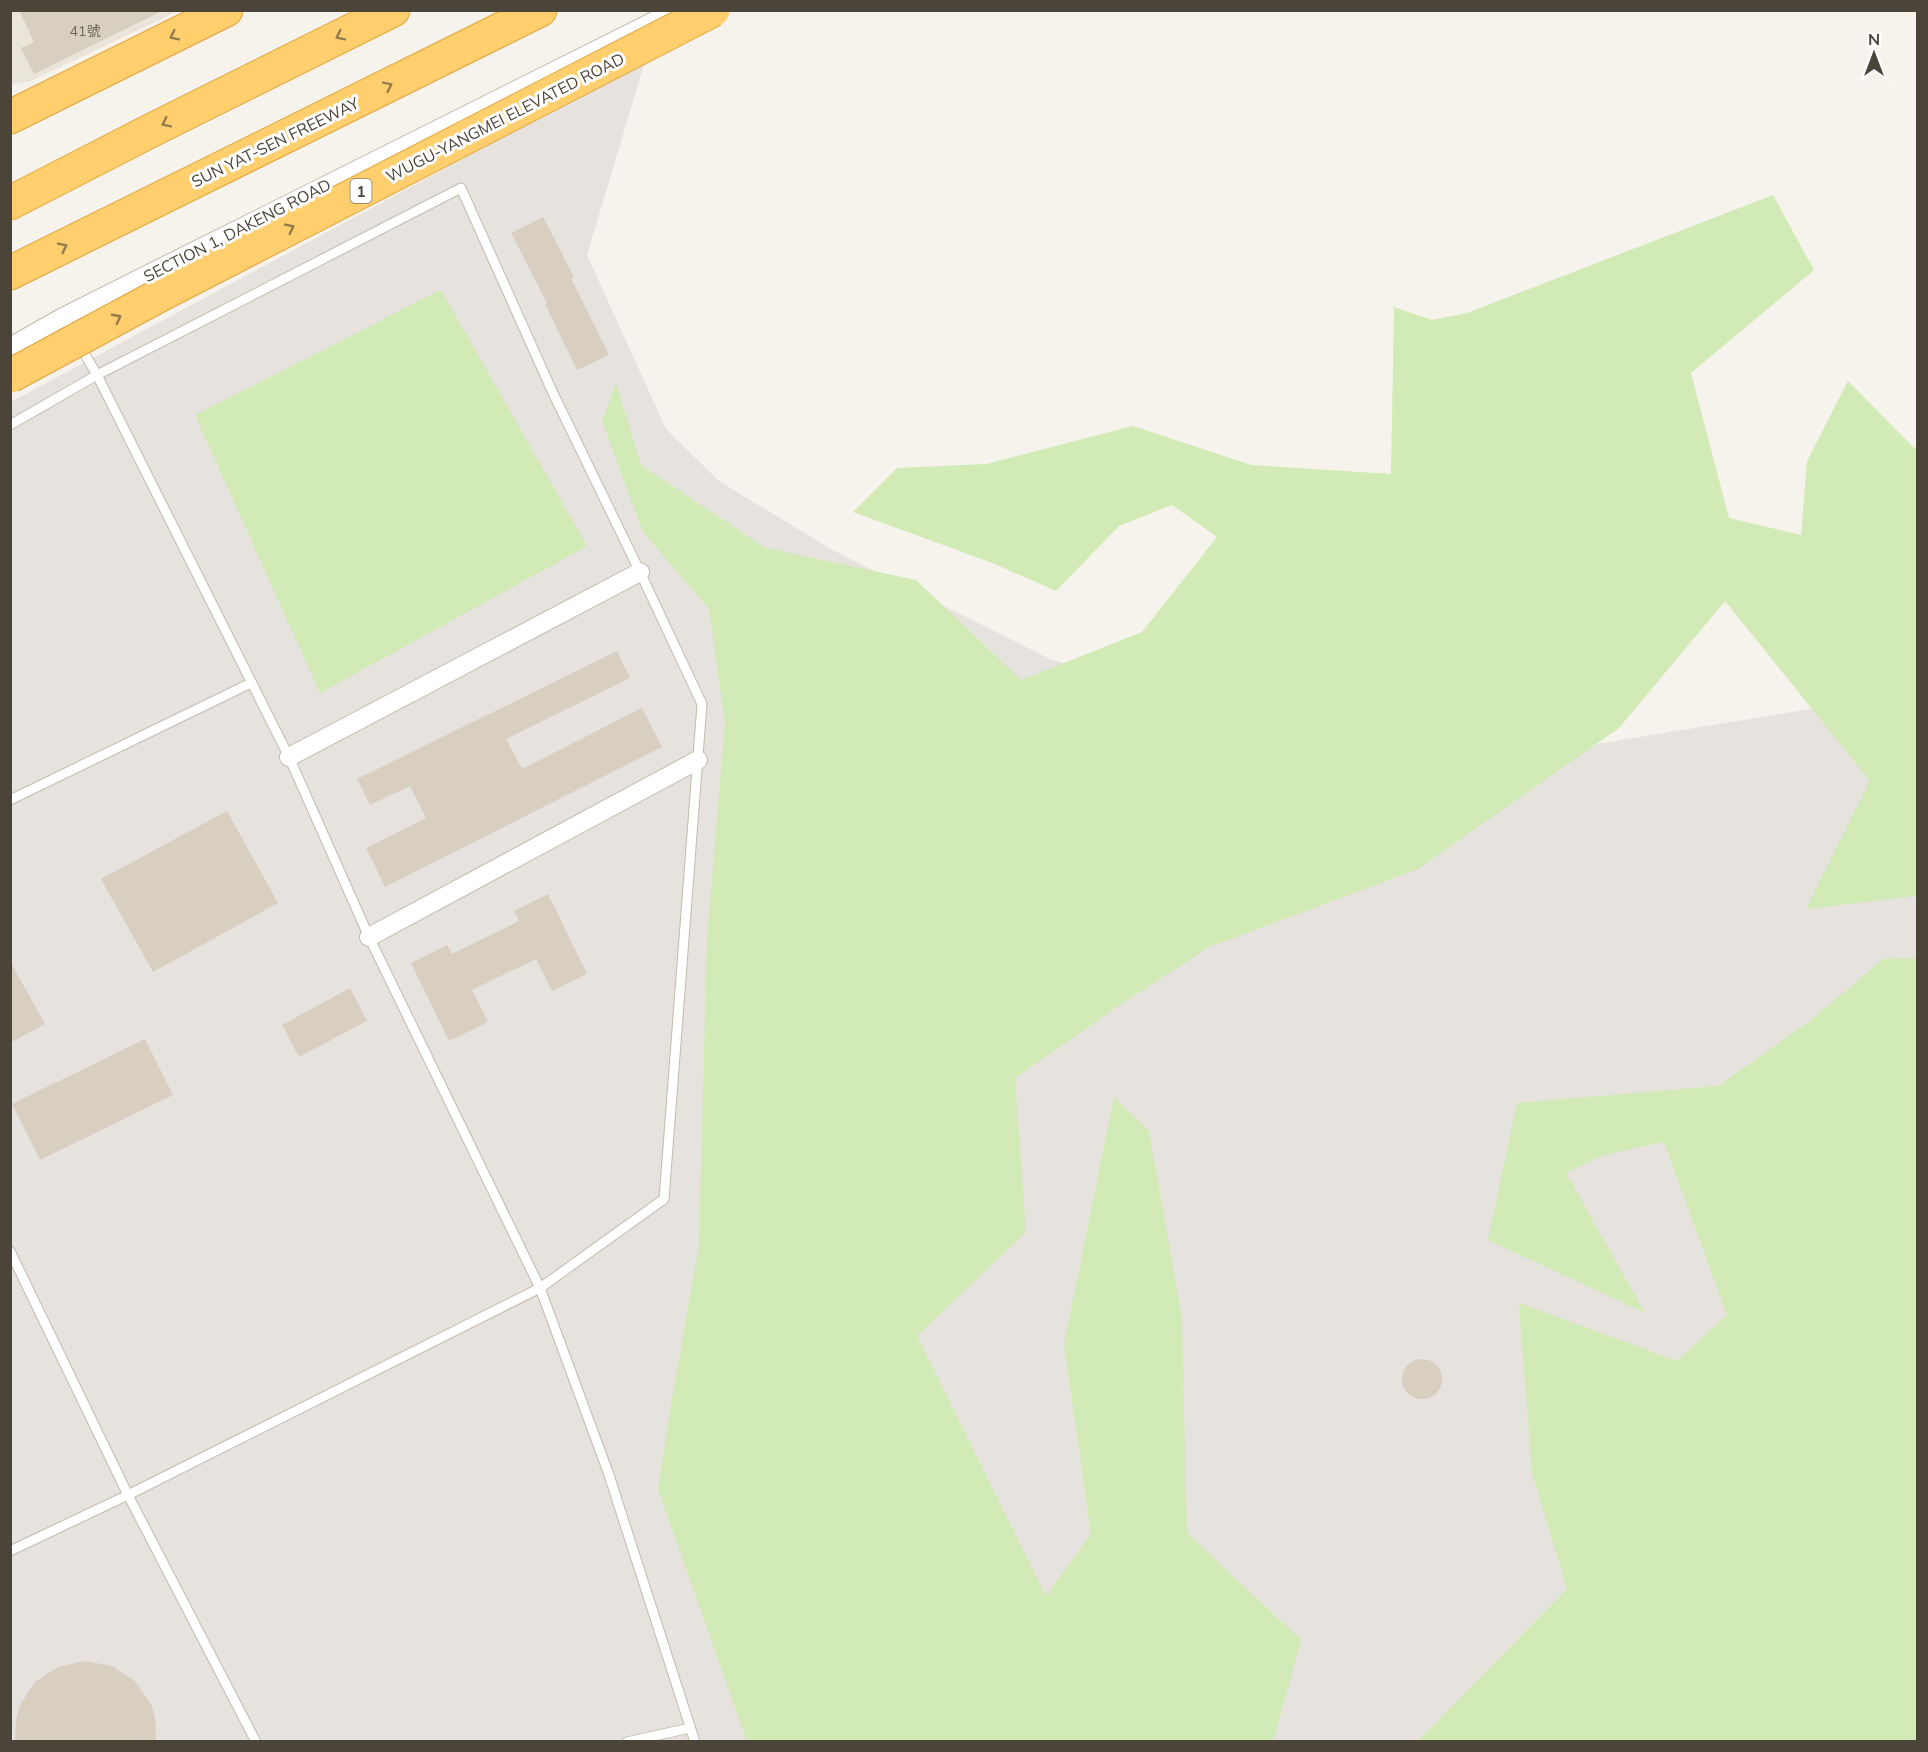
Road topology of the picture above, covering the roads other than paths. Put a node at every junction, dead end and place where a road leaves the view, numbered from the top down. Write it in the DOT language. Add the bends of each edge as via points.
graph roads {
  1 [pos="226,10"];
  2 [pos="393,10"];
  3 [pos="540,10"];
  4 [pos="676,10"];
  5 [pos="691,10"];
  6 [pos="713,10"];
  7 [pos="658,20"];
  8 [pos="10,117"];
  9 [pos="10,204"];
  10 [pos="10,273"];
  11 [pos="63,317"];
  12 [pos="10,347"];
  13 [pos="97,375"];
  14 [pos="10,376"];
  15 [pos="10,425"];
  16 [pos="640,572"];
  17 [pos="251,683"];
  18 [pos="289,757"];
  19 [pos="698,760"];
  20 [pos="10,800"];
  21 [pos="369,937"];
  22 [pos="10,1251"];
  23 [pos="540,1288"];
  24 [pos="128,1495"];
  25 [pos="10,1551"];
  26 [pos="690,1728"];
  27 [pos="256,1742"];
  28 [pos="627,1742"];
  29 [pos="695,1742"];
  1 -- 8 [label="highway, one-way"];
  2 -- 9 [label="highway, one-way"];
  10 -- 3 [label="highway, SUN YAT-SEN FREEWAY, one-way"];
  4 -- 7 [label="street, SECTION 1, DAKENG ROAD"];
  5 -- 7 [label="street, SECTION 1, DAKENG ROAD"];
  14 -- 6 [label="highway, WUGU-YANGMEI ELEVATED ROAD / 1, one-way, bridge"];
  7 -- 11 [label="street, SECTION 1, DAKENG ROAD"];
  11 -- 12 [label="street, SECTION 1, DAKENG ROAD"];
  11 -- 13 [label="lane"];
  13 -- 15 [label="lane"];
  13 -- 16 [label="lane" via="461,188 552,392"];
  13 -- 17 [label="lane"];
  16 -- 18 [label="street"];
  16 -- 19 [label="lane" via="702,704"];
  17 -- 18 [label="lane"];
  17 -- 20 [label="lane"];
  18 -- 21 [label="lane"];
  19 -- 21 [label="street"];
  19 -- 23 [label="lane" via="664,1199"];
  21 -- 23 [label="lane"];
  22 -- 24 [label="lane"];
  23 -- 24 [label="lane"];
  23 -- 26 [label="lane" via="608,1472"];
  24 -- 25 [label="lane"];
  24 -- 27 [label="lane"];
  26 -- 28 [label="lane"];
  26 -- 29 [label="lane"];
}
